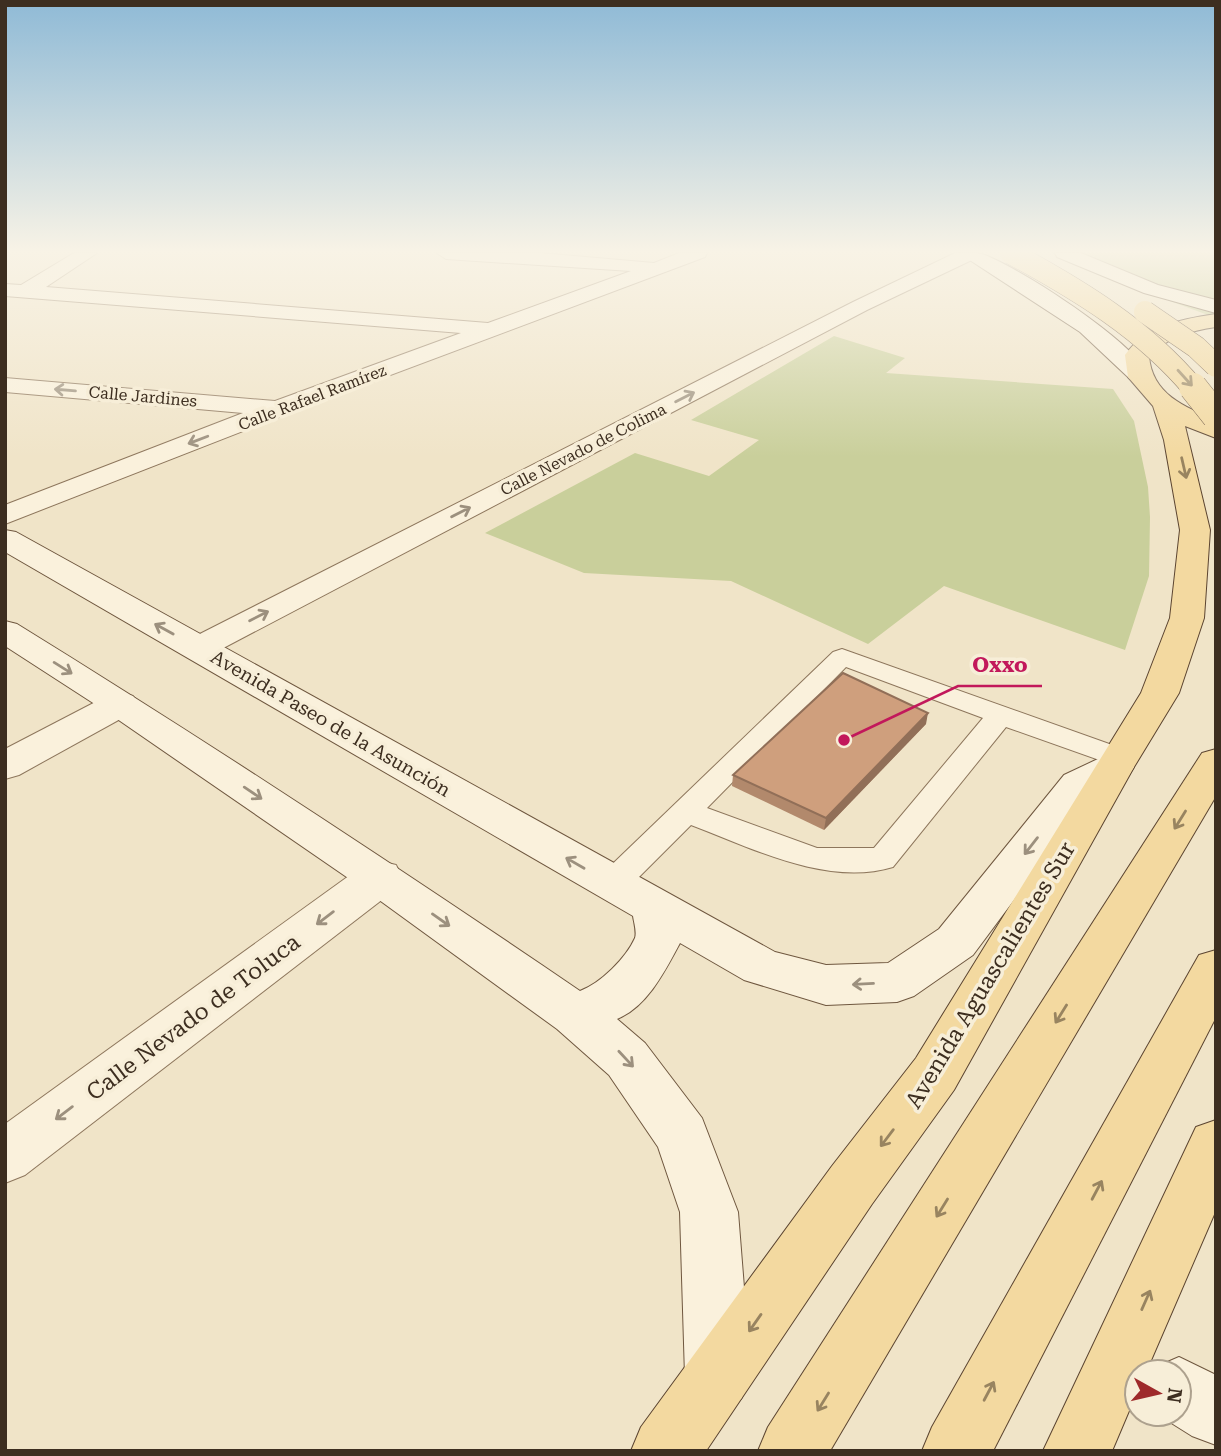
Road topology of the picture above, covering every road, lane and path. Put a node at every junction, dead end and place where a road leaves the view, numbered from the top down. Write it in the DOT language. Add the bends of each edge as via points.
graph roads {
  1 [pos="392,321"];
  2 [pos="516,321"];
  3 [pos="831,321"];
  4 [pos="1079,321"];
  5 [pos="1119,321"];
  6 [pos="1157,321"];
  7 [pos="1211,321"];
  8 [pos="494,329"];
  9 [pos="1216,366"];
  10 [pos="1138,374"];
  11 [pos="5,384"];
  12 [pos="1164,403"];
  13 [pos="280,408"];
  14 [pos="1216,416"];
  15 [pos="1216,430"];
  16 [pos="5,515"];
  17 [pos="1205,524"];
  18 [pos="5,539"];
  19 [pos="5,631"];
  20 [pos="198,648"];
  21 [pos="120,704"];
  22 [pos="1001,715"];
  23 [pos="1117,762"];
  24 [pos="1216,762"];
  25 [pos="5,766"];
  26 [pos="685,811"];
  27 [pos="380,877"];
  28 [pos="612,884"];
  29 [pos="655,909"];
  30 [pos="1216,969"];
  31 [pos="575,1014"];
  32 [pos="5,1157"];
  33 [pos="1212,1162"];
  34 [pos="1138,1358"];
  35 [pos="718,1376"];
  36 [pos="1123,1382"];
  37 [pos="1193,1398"];
  38 [pos="1216,1412"];
  39 [pos="665,1451"];
  40 [pos="792,1451"];
  41 [pos="957,1451"];
  42 [pos="1077,1451"];
  1 -- 8 [label="street"];
  2 -- 8 [label="street, Calle Rafael Ramírez"];
  20 -- 3 [label="street, Calle Nevado de Colima, one-way"];
  4 -- 10 [label="street"];
  5 -- 14 [label="main road, one-way, bridge" via="1158,350"];
  6 -- 9 [label="main road, bridge"];
  7 -- 10 [label="main road" via="1178,327 1151,339 1137,355"];
  8 -- 13 [label="street, Calle Rafael Ramírez"];
  10 -- 12 [label="main road"];
  13 -- 11 [label="street, Calle Jardines, one-way"];
  12 -- 15 [label="main road"];
  12 -- 17 [label="main road, Avenida Aguascalientes Sur, one-way"];
  13 -- 16 [label="street, Calle Rafael Ramírez, one-way"];
  17 -- 23 [label="main road, Avenida Aguascalientes Sur" via="1187,618 1160,693"];
  20 -- 18 [label="street, Avenida Paseo de la Asunción, one-way"];
  19 -- 21 [label="street, one-way"];
  28 -- 20 [label="street, Avenida Paseo de la Asunción, one-way"];
  21 -- 25 [label="street"];
  21 -- 27 [label="street, one-way"];
  22 -- 23 [label="lane"];
  22 -- 26 [label="lane" via="842,657"];
  22 -- 26 [label="lane" via="882,859 815,859"];
  23 -- 29 [label="street, Avenida Paseo de la Asunción, one-way" via="1078,785 956,943 897,982 826,985 761,967"];
  23 -- 35 [label="main road, Avenida Aguascalientes Sur, one-way" via="935,1074"];
  24 -- 40 [label="main road, one-way"];
  26 -- 28 [label="lane"];
  27 -- 31 [label="street, one-way"];
  27 -- 32 [label="street, Calle Nevado de Toluca, one-way"];
  28 -- 29 [label="street, Avenida Paseo de la Asunción"];
  29 -- 31 [label="street" via="660,936 642,968 609,1001"];
  41 -- 30 [label="main road, one-way"];
  31 -- 35 [label="street, one-way" via="627,1059 682,1136 709,1212"];
  34 -- 33 [label="main road, one-way"];
  35 -- 39 [label="main road, Avenida Aguascalientes Sur"];
  36 -- 42 [label="main road"];
  37 -- 38 [label="street"];
}
